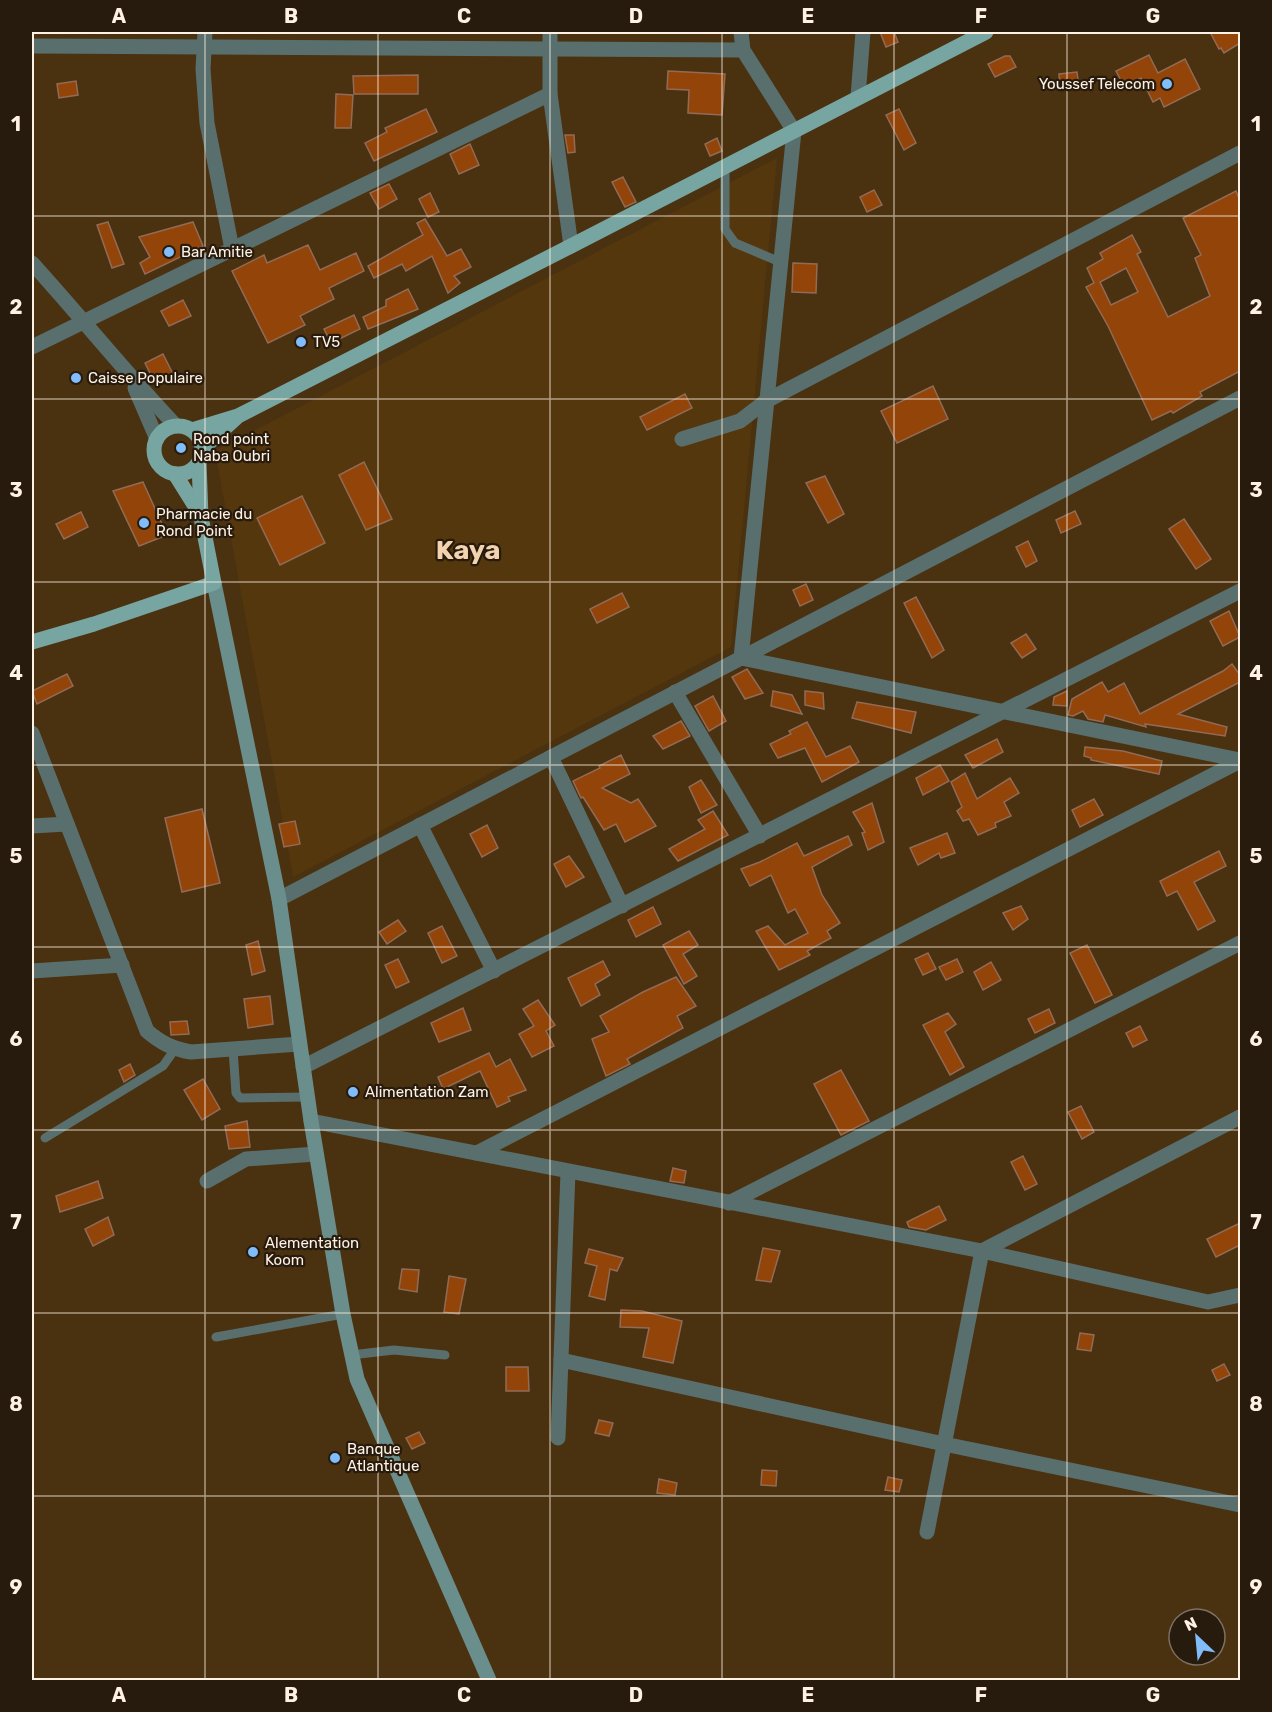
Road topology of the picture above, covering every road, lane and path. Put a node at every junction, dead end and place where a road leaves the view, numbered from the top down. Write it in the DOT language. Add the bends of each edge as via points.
graph roads {
  1 [pos="205,32"];
  2 [pos="550,32"];
  3 [pos="741,32"];
  4 [pos="863,32"];
  5 [pos="986,32"];
  6 [pos="32,46"];
  7 [pos="204,49"];
  8 [pos="549,50"];
  9 [pos="743,50"];
  10 [pos="550,94"];
  11 [pos="858,98"];
  12 [pos="794,131"];
  13 [pos="1240,153"];
  14 [pos="725,167"];
  15 [pos="572,246"];
  16 [pos="232,249"];
  17 [pos="780,262"];
  18 [pos="32,263"];
  19 [pos="85,321"];
  20 [pos="32,347"];
  21 [pos="130,377"];
  22 [pos="1240,398"];
  23 [pos="766,400"];
  24 [pos="238,416"];
  25 [pos="176,426"];
  26 [pos="192,430"];
  27 [pos="157,439"];
  28 [pos="682,439"];
  29 [pos="201,456"];
  30 [pos="175,474"];
  31 [pos="201,517"];
  32 [pos="214,583"];
  33 [pos="1240,591"];
  34 [pos="32,642"];
  35 [pos="741,658"];
  36 [pos="675,692"];
  37 [pos="1003,712"];
  38 [pos="32,733"];
  39 [pos="551,757"];
  40 [pos="1240,761"];
  41 [pos="67,824"];
  42 [pos="420,825"];
  43 [pos="32,826"];
  44 [pos="760,836"];
  45 [pos="279,898"];
  46 [pos="621,906"];
  47 [pos="1240,943"];
  48 [pos="122,965"];
  49 [pos="32,971"];
  50 [pos="494,971"];
  51 [pos="299,1044"];
  52 [pos="175,1049"];
  53 [pos="233,1049"];
  54 [pos="303,1067"];
  55 [pos="307,1097"];
  56 [pos="1240,1117"];
  57 [pos="311,1121"];
  58 [pos="45,1138"];
  59 [pos="477,1153"];
  60 [pos="316,1154"];
  61 [pos="568,1172"];
  62 [pos="207,1181"];
  63 [pos="729,1203"];
  64 [pos="982,1251"];
  65 [pos="1238,1300"];
  66 [pos="343,1314"];
  67 [pos="216,1337"];
  68 [pos="351,1355"];
  69 [pos="445,1355"];
  70 [pos="561,1360"];
  71 [pos="558,1438"];
  72 [pos="944,1444"];
  73 [pos="1240,1505"];
  74 [pos="927,1532"];
  75 [pos="489,1680"];
  1 -- 7 [label="street"];
  2 -- 8 [label="street"];
  3 -- 9 [label="street"];
  4 -- 11 [label="street"];
  5 -- 11 [label="main road"];
  6 -- 7 [label="street"];
  7 -- 8 [label="street"];
  7 -- 16 [label="street" via="207,123"];
  8 -- 9 [label="street"];
  8 -- 10 [label="street"];
  9 -- 12 [label="street"];
  10 -- 15 [label="street"];
  10 -- 16 [label="street"];
  11 -- 12 [label="main road"];
  12 -- 14 [label="main road"];
  12 -- 17 [label="street"];
  13 -- 23 [label="street"];
  14 -- 15 [label="main road"];
  14 -- 17 [label="lane" via="725,229 735,243"];
  15 -- 24 [label="main road"];
  16 -- 19 [label="street"];
  17 -- 23 [label="street"];
  18 -- 19 [label="street"];
  19 -- 20 [label="street"];
  19 -- 21 [label="street"];
  21 -- 25 [label="street"];
  21 -- 27 [label="street"];
  22 -- 35 [label="street"];
  23 -- 28 [label="street" via="740,421"];
  23 -- 35 [label="street"];
  24 -- 26 [label="main road"];
  24 -- 29 [label="main road"];
  25 -- 26 [label="main road"];
  25 -- 27 [label="main road"];
  26 -- 29 [label="main road" via="200,438"];
  27 -- 30 [label="main road" via="157,461 164,470"];
  29 -- 30 [label="main road" via="193,469"];
  29 -- 31 [label="main road"];
  30 -- 31 [label="main road"];
  31 -- 32 [label="main road"];
  32 -- 34 [label="main road"];
  32 -- 45 [label="main road"];
  33 -- 37 [label="street"];
  35 -- 36 [label="street"];
  35 -- 37 [label="street"];
  36 -- 39 [label="street"];
  36 -- 44 [label="street"];
  37 -- 40 [label="street"];
  37 -- 44 [label="street"];
  38 -- 41 [label="street"];
  39 -- 42 [label="street"];
  39 -- 46 [label="street"];
  40 -- 59 [label="street"];
  41 -- 43 [label="street"];
  41 -- 48 [label="street"];
  42 -- 45 [label="street"];
  42 -- 50 [label="street"];
  44 -- 46 [label="street"];
  45 -- 51 [label="main road"];
  46 -- 50 [label="street"];
  47 -- 63 [label="street"];
  48 -- 49 [label="street"];
  48 -- 52 [label="street" via="147,1031"];
  50 -- 54 [label="street"];
  51 -- 53 [label="street"];
  51 -- 54 [label="main road"];
  52 -- 53 [label="street"];
  52 -- 58 [label="lane" via="163,1066"];
  53 -- 55 [label="lane" via="236,1093 240,1098"];
  54 -- 55 [label="main road"];
  55 -- 57 [label="main road"];
  56 -- 64 [label="street"];
  57 -- 59 [label="street"];
  57 -- 60 [label="main road"];
  59 -- 61 [label="street"];
  60 -- 62 [label="street" via="246,1159"];
  60 -- 66 [label="main road"];
  61 -- 63 [label="street"];
  61 -- 70 [label="street"];
  63 -- 64 [label="street"];
  64 -- 65 [label="street" via="1208,1302"];
  64 -- 72 [label="street"];
  66 -- 67 [label="lane"];
  66 -- 68 [label="main road"];
  68 -- 69 [label="lane" via="394,1350"];
  68 -- 75 [label="main road" via="357,1380"];
  70 -- 71 [label="street"];
  70 -- 72 [label="street"];
  72 -- 73 [label="street"];
  72 -- 74 [label="street"];
}
